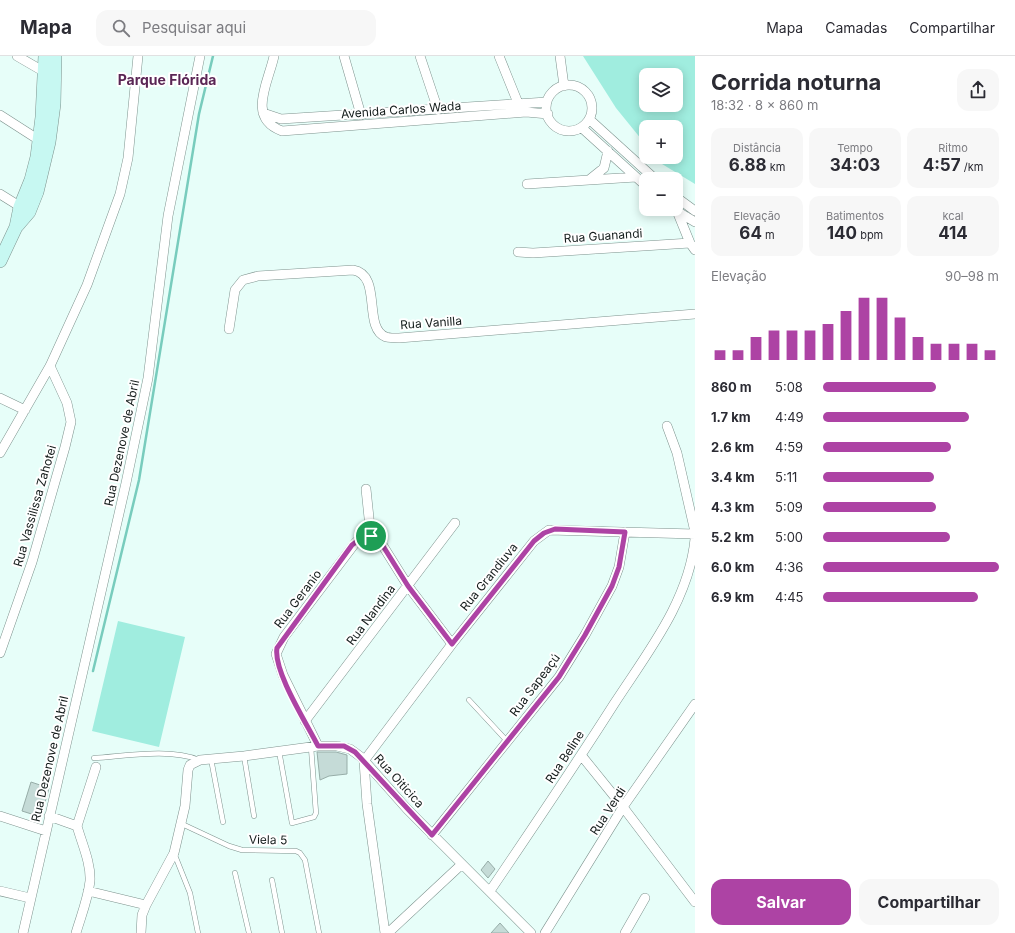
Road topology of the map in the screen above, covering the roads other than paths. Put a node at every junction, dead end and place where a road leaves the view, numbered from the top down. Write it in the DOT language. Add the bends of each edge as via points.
graph roads {
  1 [pos="17,56"];
  2 [pos="45,56"];
  3 [pos="55,56"];
  4 [pos="138,56"];
  5 [pos="200,56"];
  6 [pos="274,56"];
  7 [pos="344,56"];
  8 [pos="420,56"];
  9 [pos="499,56"];
  10 [pos="560,56"];
  11 [pos="50,75"];
  12 [pos="564,86"];
  13 [pos="547,102"];
  14 [pos="518,103"];
  15 [pos="438,110"];
  16 [pos="263,113"];
  17 [pos="548,114"];
  18 [pos="361,115"];
  19 [pos="0,116"];
  20 [pos="281,119"];
  21 [pos="589,119"];
  22 [pos="582,128"];
  23 [pos="276,129"];
  24 [pos="44,141"];
  25 [pos="608,151"];
  26 [pos="647,172"];
  27 [pos="636,177"];
  28 [pos="588,180"];
  29 [pos="639,180"];
  30 [pos="527,184"];
  31 [pos="0,194"];
  32 [pos="683,202"];
  33 [pos="24,209"];
  34 [pos="695,211"];
  35 [pos="683,215"];
  36 [pos="678,216"];
  37 [pos="695,222"];
  38 [pos="693,246"];
  39 [pos="518,252"];
  40 [pos="0,261"];
  41 [pos="695,314"];
  42 [pos="230,329"];
  43 [pos="50,366"];
  44 [pos="0,398"];
  45 [pos="25,410"];
  46 [pos="667,426"];
  47 [pos="0,452"];
  48 [pos="366,489"];
  49 [pos="455,523"];
  50 [pos="625,532"];
  51 [pos="695,533"];
  52 [pos="371,536"];
  53 [pos="695,539"];
  54 [pos="408,586"];
  55 [pos="452,644"];
  56 [pos="0,652"];
  57 [pos="469,700"];
  58 [pos="695,704"];
  59 [pos="306,721"];
  60 [pos="508,741"];
  61 [pos="315,747"];
  62 [pos="279,751"];
  63 [pos="581,755"];
  64 [pos="244,756"];
  65 [pos="211,758"];
  66 [pos="200,760"];
  67 [pos="364,761"];
  68 [pos="95,762"];
  69 [pos="623,807"];
  70 [pos="0,816"];
  71 [pos="49,816"];
  72 [pos="254,816"];
  73 [pos="223,822"];
  74 [pos="182,824"];
  75 [pos="77,826"];
  76 [pos="46,831"];
  77 [pos="432,835"];
  78 [pos="174,853"];
  79 [pos="462,864"];
  80 [pos="235,872"];
  81 [pos="272,880"];
  82 [pos="0,891"];
  83 [pos="88,891"];
  84 [pos="490,891"];
  85 [pos="30,898"];
  86 [pos="645,898"];
  87 [pos="695,902"];
  88 [pos="146,905"];
  89 [pos="22,933"];
  90 [pos="76,933"];
  91 [pos="141,933"];
  92 [pos="198,933"];
  93 [pos="249,933"];
  94 [pos="282,933"];
  95 [pos="319,933"];
  96 [pos="385,933"];
  97 [pos="388,933"];
  98 [pos="531,933"];
  99 [pos="545,933"];
  100 [pos="625,933"];
  1 -- 11 [label="street"];
  2 -- 11 [label="street"];
  3 -- 11 [label="street"];
  4 -- 43 [label="street" via="128,158 120,194 87,285"];
  5 -- 71 [label="street, Rua Dezenove de Abril" via="168,216 145,394"];
  6 -- 16 [label="street" via="261,100"];
  7 -- 18 [label="street"];
  8 -- 15 [label="street"];
  9 -- 14 [label="street"];
  10 -- 12 [label="street"];
  11 -- 24 [label="street"];
  12 -- 13 [label="street" via="550,95"];
  12 -- 21 [label="street" via="572,85 586,92 592,105"];
  13 -- 14 [label="street, Avenida Carlos Wada"];
  13 -- 17 [label="street"];
  14 -- 15 [label="street, Avenida Carlos Wada"];
  15 -- 18 [label="street, Avenida Carlos Wada"];
  16 -- 20 [label="street, Avenida Carlos Wada"];
  16 -- 23 [label="street" via="268,123"];
  17 -- 22 [label="street" via="552,124 558,129 572,131"];
  17 -- 23 [label="street, Avenida Carlos Wada" via="526,112 282,131"];
  18 -- 20 [label="street, Avenida Carlos Wada"];
  19 -- 24 [label="street"];
  20 -- 23 [label="street"];
  21 -- 22 [label="street"];
  21 -- 26 [label="street"];
  22 -- 25 [label="street"];
  24 -- 33 [label="street" via="37,192"];
  25 -- 27 [label="street"];
  25 -- 28 [label="street" via="604,168"];
  27 -- 28 [label="street"];
  27 -- 29 [label="street"];
  28 -- 30 [label="street"];
  31 -- 33 [label="street"];
  32 -- 34 [label="street"];
  33 -- 40 [label="street"];
  35 -- 37 [label="street"];
  36 -- 38 [label="street"];
  38 -- 39 [label="street, Rua Guanandi"];
  41 -- 42 [label="street, Rua Vanilla" via="399,338 386,336 380,332 374,318 369,284 362,273 353,270 258,276 243,280 235,290"];
  43 -- 45 [label="street"];
  43 -- 56 [label="street, Rua Vassilissa Zahotei" via="67,403 71,422 32,562"];
  44 -- 45 [label="street"];
  45 -- 47 [label="street"];
  46 -- 51 [label="street" via="681,468"];
  48 -- 52 [label="street"];
  49 -- 54 [label="street, Rua Nandina"];
  50 -- 51 [label="street, Rua Grandiuva"];
  50 -- 55 [label="street, Rua Grandiuva" via="555,529 544,533 534,541"];
  50 -- 60 [label="street, Rua Sapeaçú" via="619,567 602,607 559,677"];
  52 -- 54 [label="street" via="383,546"];
  52 -- 59 [label="street, Rua Geranio" via="352,545 277,648 282,676"];
  53 -- 63 [label="street, Rua Beline" via="690,566 680,595 658,636"];
  54 -- 55 [label="street"];
  54 -- 59 [label="street, Rua Nandina"];
  55 -- 67 [label="street, Rua Grandiuva"];
  57 -- 60 [label="lane"];
  58 -- 69 [label="street, Rua Verdi"];
  59 -- 61 [label="street, Rua Geranio"];
  60 -- 77 [label="street, Rua Sapeaçú"];
  61 -- 62 [label="street, Rua Oiticica"];
  61 -- 62 [label="lane" via="316,813 314,817 292,823"];
  61 -- 67 [label="street, Rua Oiticica" via="344,746"];
  62 -- 64 [label="street, Rua Oiticica"];
  63 -- 69 [label="street"];
  63 -- 84 [label="street, Rua Beline"];
  64 -- 65 [label="street, Rua Oiticica"];
  64 -- 72 [label="lane"];
  65 -- 66 [label="street, Rua Oiticica"];
  65 -- 73 [label="lane"];
  66 -- 68 [label="lane" via="190,756 162,754"];
  66 -- 74 [label="street, Rua Oiticica" via="190,765 188,770"];
  67 -- 77 [label="street, Rua Oiticica"];
  67 -- 96 [label="street" via="367,804"];
  68 -- 75 [label="street"];
  69 -- 87 [label="street"];
  69 -- 99 [label="street, Rua Verdi"];
  70 -- 76 [label="street"];
  71 -- 75 [label="street"];
  71 -- 76 [label="street, Rua Dezenove de Abril"];
  74 -- 78 [label="street"];
  74 -- 95 [label="lane, Viela 5" via="242,850 291,850 300,853 305,860"];
  75 -- 83 [label="street" via="88,866"];
  76 -- 85 [label="street, Rua Dezenove de Abril"];
  77 -- 79 [label="street, Rua Oiticica"];
  78 -- 88 [label="street"];
  78 -- 92 [label="lane" via="190,893"];
  79 -- 84 [label="street, Rua Oiticica"];
  79 -- 97 [label="street"];
  80 -- 93 [label="lane"];
  81 -- 94 [label="lane"];
  82 -- 85 [label="street"];
  83 -- 88 [label="street"];
  83 -- 90 [label="street"];
  84 -- 98 [label="street, Rua Oiticica"];
  85 -- 89 [label="street, Rua Dezenove de Abril"];
  86 -- 100 [label="street"];
  88 -- 91 [label="street" via="142,915"];
}
